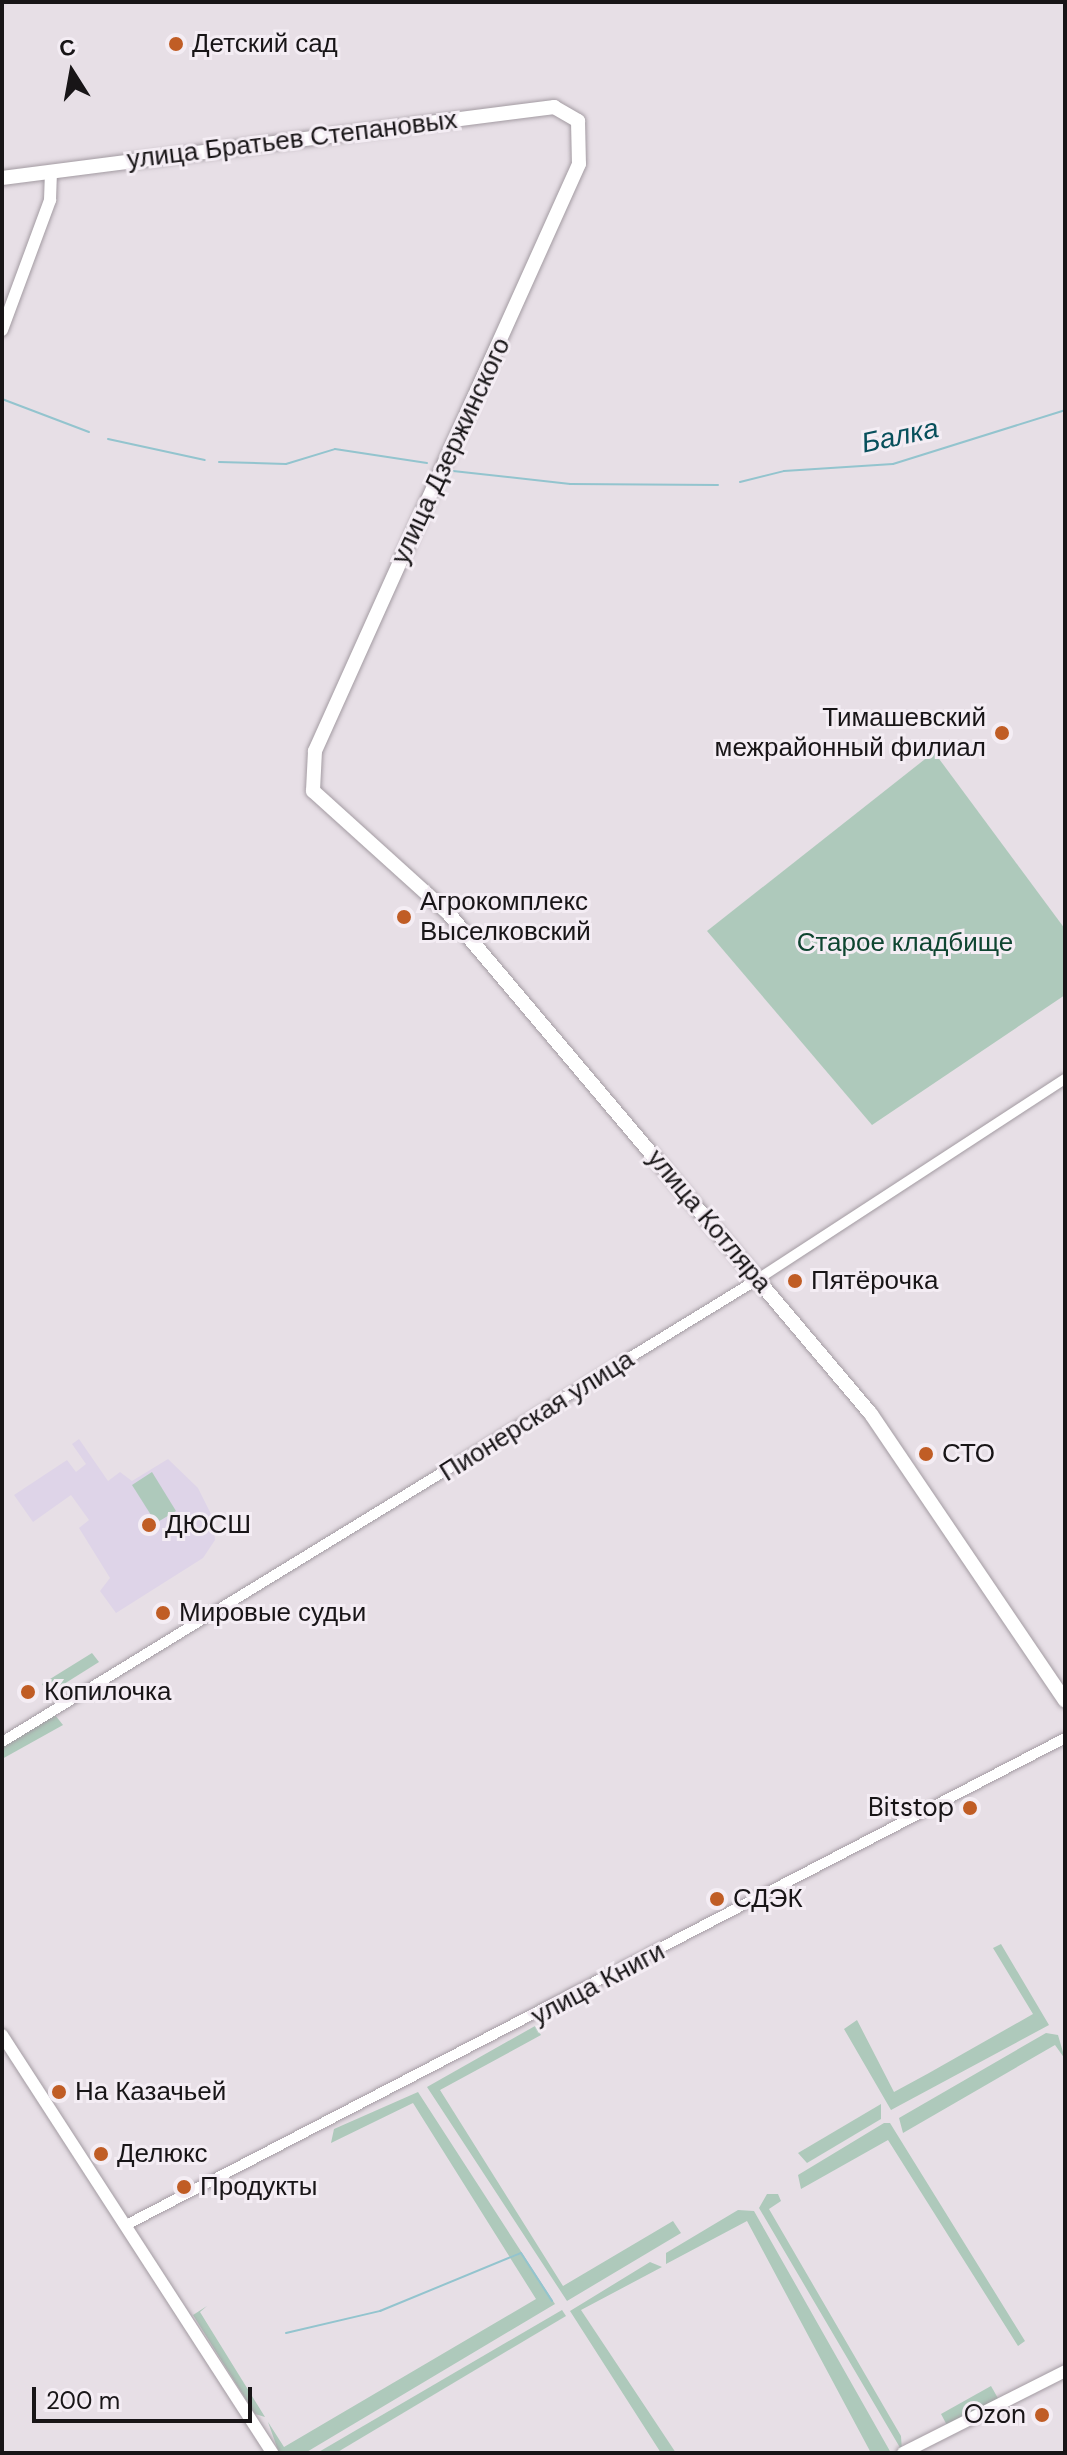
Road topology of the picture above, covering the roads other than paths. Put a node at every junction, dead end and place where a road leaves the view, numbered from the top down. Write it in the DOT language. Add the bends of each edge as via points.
graph roads {
  1 [pos="578,121"];
  2 [pos="51,172"];
  3 [pos="2,178"];
  4 [pos="2,330"];
  5 [pos="310,779"];
  6 [pos="1065,1079"];
  7 [pos="758,1279"];
  8 [pos="1065,1701"];
  9 [pos="1065,1738"];
  10 [pos="2,1742"];
  11 [pos="2,2035"];
  12 [pos="128,2224"];
  13 [pos="1065,2371"];
  14 [pos="272,2453"];
  15 [pos="903,2453"];
  1 -- 2 [label="main road, улица Братьев Степановых" via="554,107"];
  1 -- 5 [label="main road, улица Дзержинского" via="584,145 573,179 350,672"];
  2 -- 3 [label="main road, улица Братьев Степановых"];
  2 -- 4 [label="main road" via="50,200"];
  5 -- 7 [label="main road, улица Котляра" via="322,803 449,914"];
  6 -- 7 [label="street, Пионерская улица"];
  7 -- 8 [label="main road, улица Котляра" via="920,1479"];
  7 -- 10 [label="street, Пионерская улица"];
  9 -- 12 [label="street, улица Книги"];
  11 -- 12 [label="main road"];
  12 -- 14 [label="main road"];
  13 -- 15 [label="main road"];
}
